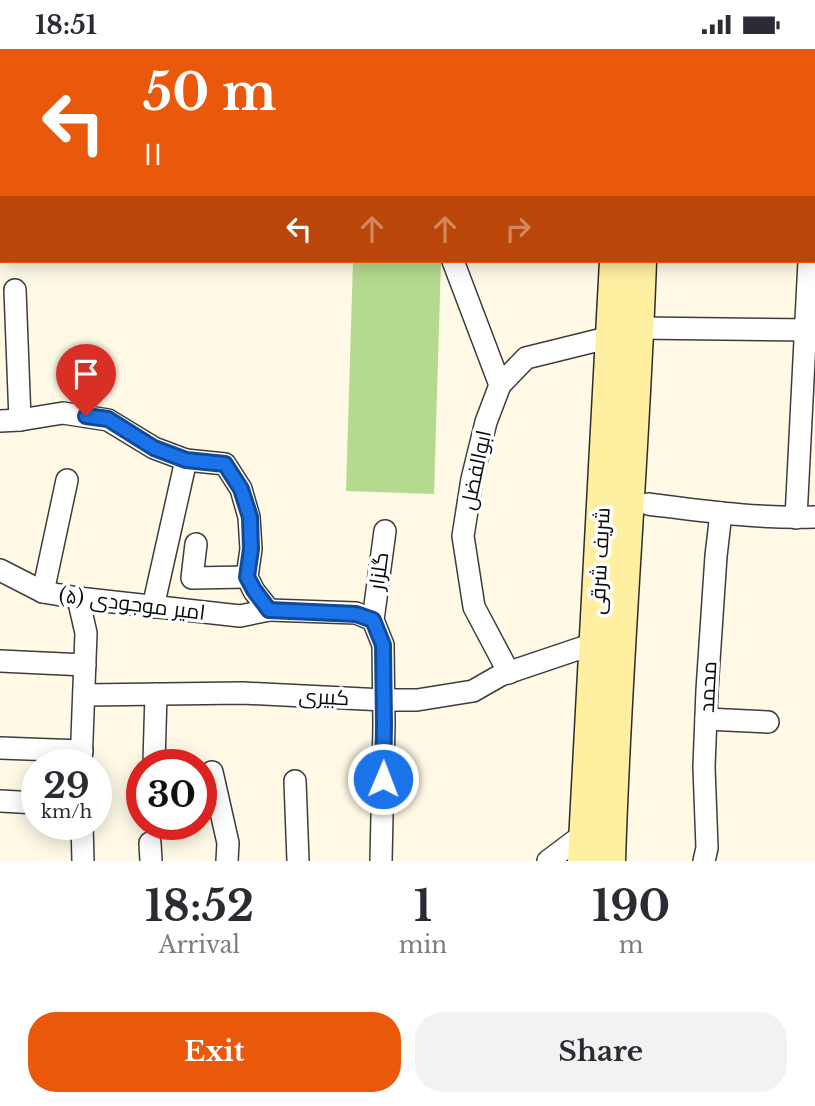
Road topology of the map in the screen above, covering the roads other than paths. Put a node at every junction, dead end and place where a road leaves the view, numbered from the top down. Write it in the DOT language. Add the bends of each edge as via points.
graph roads {
  1 [pos="454,263"];
  2 [pos="615,263"];
  3 [pos="641,263"];
  4 [pos="809,263"];
  5 [pos="15,290"];
  6 [pos="810,330"];
  7 [pos="625,333"];
  8 [pos="500,385"];
  9 [pos="10,420"];
  10 [pos="186,460"];
  11 [pos="67,480"];
  12 [pos="627,503"];
  13 [pos="721,513"];
  14 [pos="806,517"];
  15 [pos="385,531"];
  16 [pos="196,544"];
  17 [pos="0,570"];
  18 [pos="247,577"];
  19 [pos="43,593"];
  20 [pos="78,598"];
  21 [pos="153,607"];
  22 [pos="269,610"];
  23 [pos="373,620"];
  24 [pos="596,642"];
  25 [pos="0,661"];
  26 [pos="85,665"];
  27 [pos="509,673"];
  28 [pos="156,694"];
  29 [pos="85,695"];
  30 [pos="384,700"];
  31 [pos="706,719"];
  32 [pos="768,722"];
  33 [pos="0,748"];
  34 [pos="82,749"];
  35 [pos="154,749"];
  36 [pos="21,751"];
  37 [pos="295,781"];
  38 [pos="217,794"];
  39 [pos="0,801"];
  40 [pos="21,802"];
  41 [pos="82,840"];
  42 [pos="584,848"];
  43 [pos="83,861"];
  44 [pos="228,861"];
  45 [pos="299,861"];
  46 [pos="381,861"];
  47 [pos="548,861"];
  48 [pos="610,861"];
  49 [pos="704,861"];
  1 -- 8 [label="street"];
  2 -- 7 [label="main road, شریف شرقی"];
  3 -- 7 [label="main road, شریف شرقی"];
  4 -- 6 [label="street"];
  5 -- 9 [label="street"];
  6 -- 7 [label="street, ابوالفضل"];
  6 -- 14 [label="street"];
  7 -- 8 [label="street, ابوالفضل" via="526,358"];
  7 -- 12 [label="main road, شریف شرقی"];
  8 -- 27 [label="street, ابوالفضل" via="472,479 463,536 474,607"];
  9 -- 10 [label="street" via="63,413 108,419 154,448"];
  10 -- 18 [label="street" via="225,464 241,489 250,517"];
  10 -- 21 [label="street"];
  11 -- 19 [label="street"];
  12 -- 13 [label="street"];
  12 -- 24 [label="main road, شریف شرقی"];
  12 -- 48 [label="main road, شریف شرقی"];
  13 -- 14 [label="street"];
  13 -- 31 [label="street, محمد"];
  15 -- 23 [label="street, گلزار"];
  16 -- 18 [label="street" via="192,577"];
  17 -- 19 [label="street, امیر موجودی (۵)"];
  18 -- 22 [label="street"];
  19 -- 20 [label="street, امیر موجودی (۵)"];
  20 -- 21 [label="street, امیر موجودی (۵)"];
  20 -- 26 [label="street" via="86,633"];
  21 -- 22 [label="street, امیر موجودی (۵)" via="240,616"];
  22 -- 23 [label="street, امیر موجودی (۵)" via="356,614"];
  23 -- 30 [label="street, گلزار" via="383,645"];
  24 -- 27 [label="street, کبیری"];
  24 -- 42 [label="main road, شریف شرقی"];
  25 -- 26 [label="street"];
  26 -- 29 [label="street"];
  27 -- 30 [label="street, کبیری" via="473,691"];
  28 -- 29 [label="street, کبیری"];
  28 -- 30 [label="street, کبیری"];
  28 -- 35 [label="street"];
  29 -- 34 [label="street"];
  30 -- 46 [label="street, گلزار"];
  31 -- 32 [label="street"];
  31 -- 49 [label="street, محمد"];
  33 -- 36 [label="street"];
  37 -- 45 [label="street"];
  38 -- 44 [label="street"];
  39 -- 40 [label="street"];
  41 -- 43 [label="street"];
  42 -- 47 [label="street"];
}
